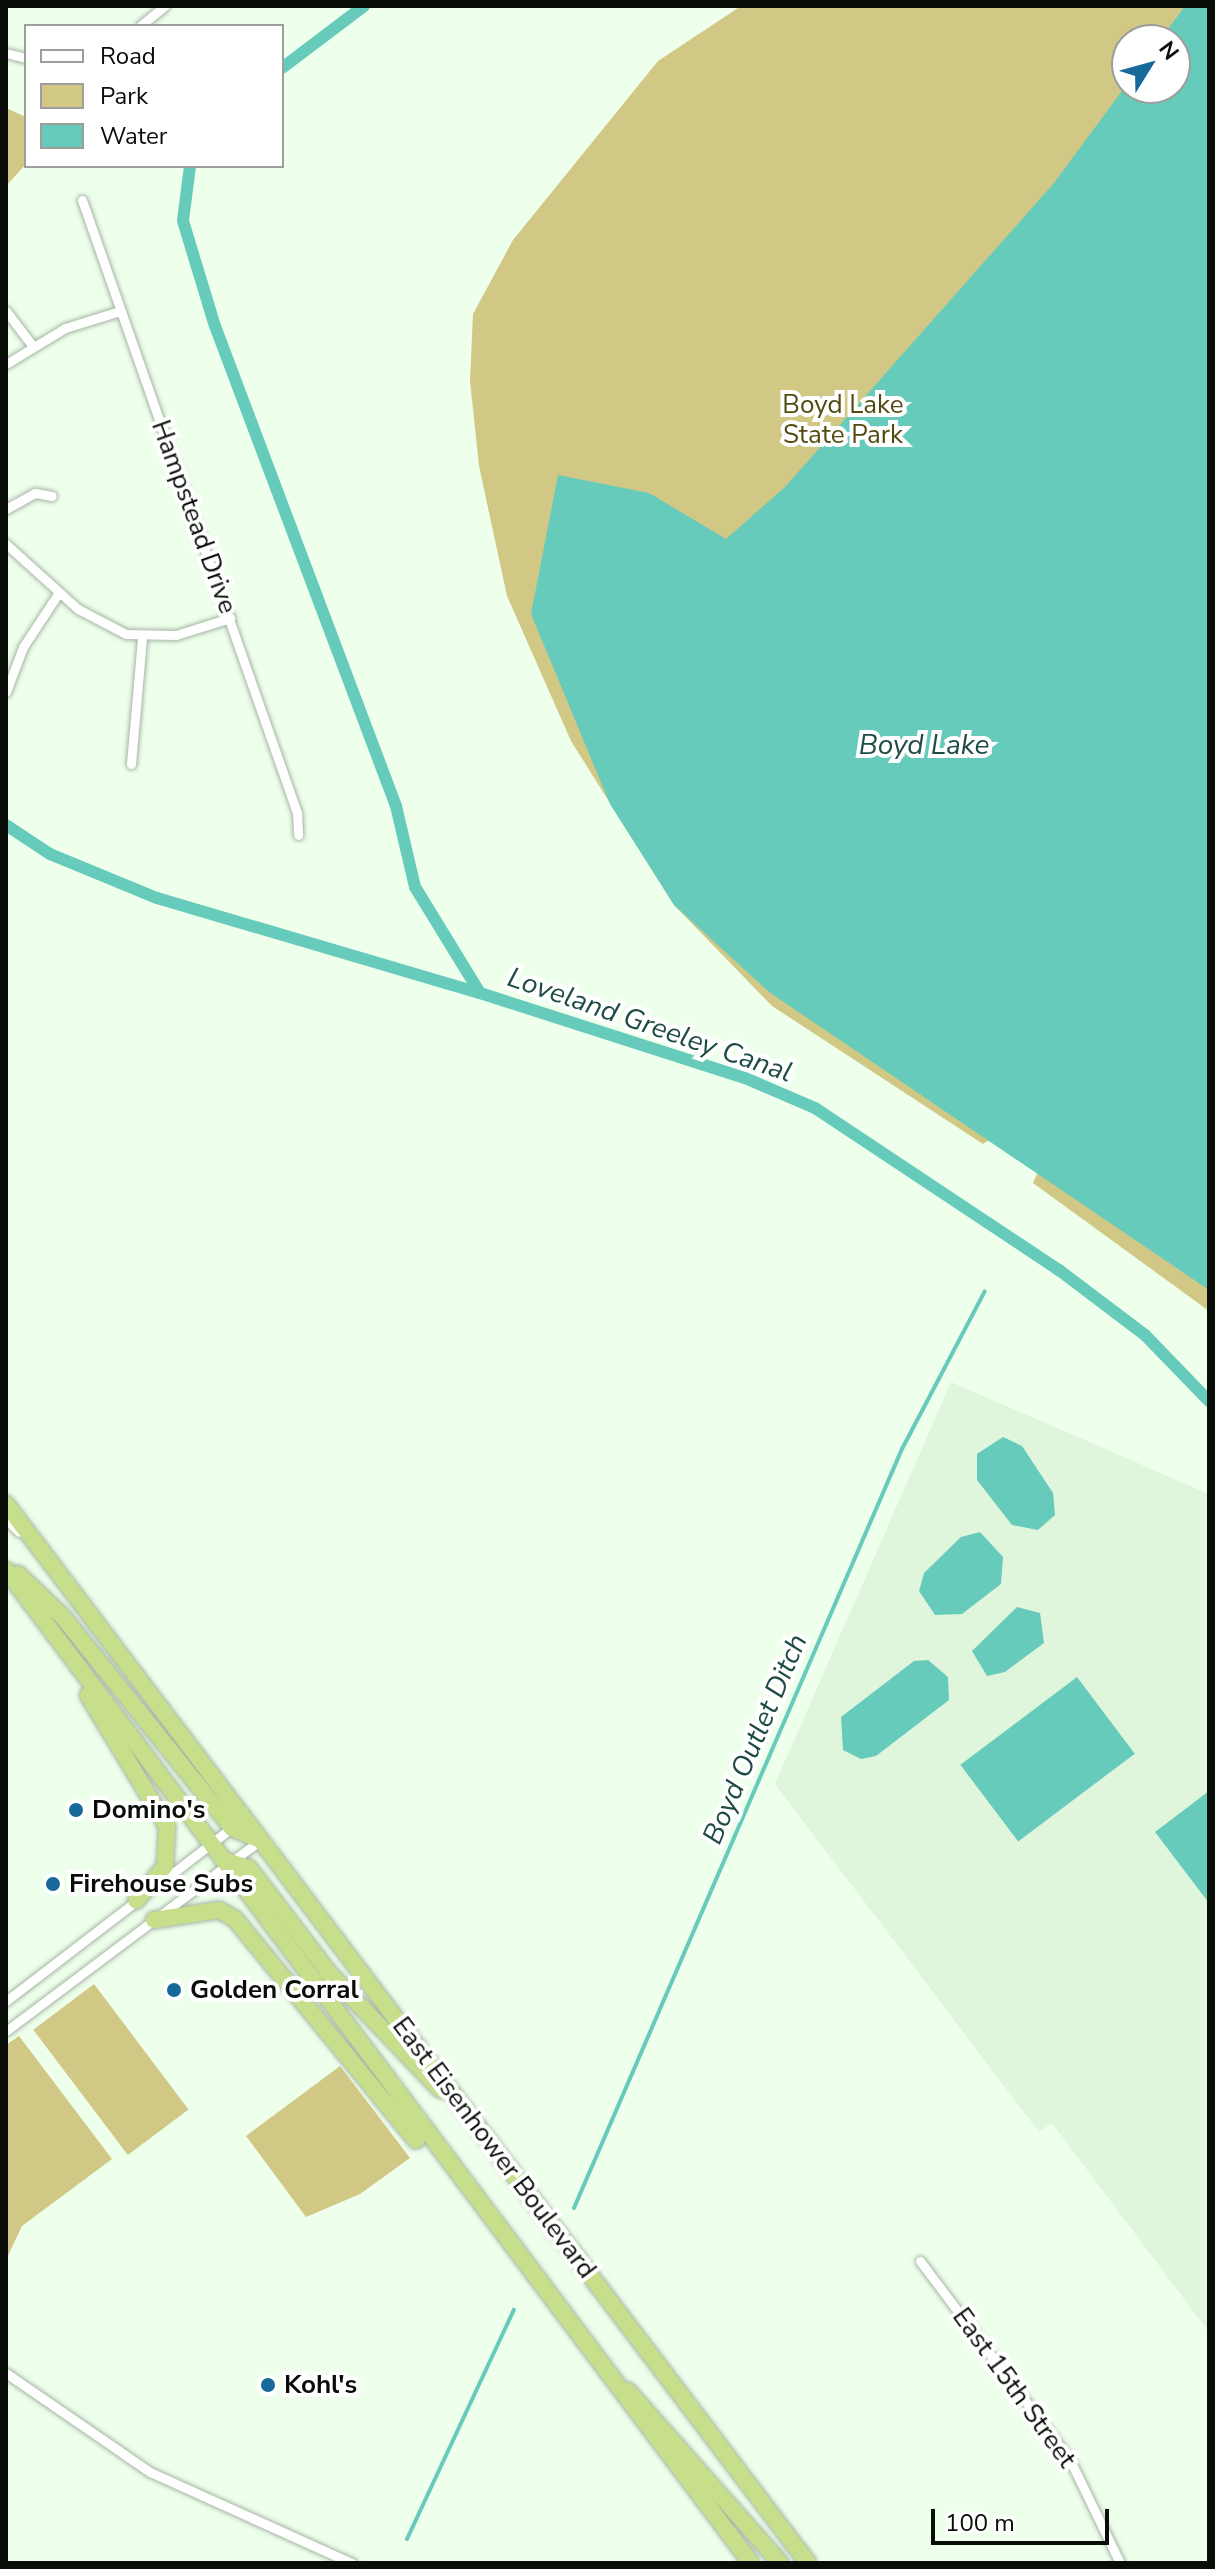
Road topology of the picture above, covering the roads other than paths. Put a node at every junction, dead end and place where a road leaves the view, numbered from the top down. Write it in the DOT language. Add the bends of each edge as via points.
graph roads {
  1 [pos="158,8"];
  2 [pos="142,24"];
  3 [pos="82,200"];
  4 [pos="6,311"];
  5 [pos="120,311"];
  6 [pos="32,345"];
  7 [pos="6,364"];
  8 [pos="52,496"];
  9 [pos="6,509"];
  10 [pos="6,544"];
  11 [pos="58,594"];
  12 [pos="230,618"];
  13 [pos="142,637"];
  14 [pos="6,692"];
  15 [pos="131,764"];
  16 [pos="298,835"];
  17 [pos="6,1504"];
  18 [pos="6,1519"];
  19 [pos="45,1555"];
  20 [pos="6,1562"];
  21 [pos="6,1570"];
  22 [pos="74,1660"];
  23 [pos="238,1823"];
  24 [pos="260,1840"];
  25 [pos="209,1845"];
  26 [pos="227,1864"];
  27 [pos="136,1901"];
  28 [pos="154,1920"];
  29 [pos="6,2001"];
  30 [pos="6,2031"];
  31 [pos="475,2124"];
  32 [pos="458,2179"];
  33 [pos="920,2261"];
  34 [pos="6,2373"];
  35 [pos="613,2382"];
  36 [pos="352,2563"];
  37 [pos="751,2563"];
  38 [pos="780,2563"];
  39 [pos="808,2563"];
  40 [pos="1120,2563"];
  1 -- 2 [label="street"];
  3 -- 5 [label="street, Hampstead Drive"];
  4 -- 6 [label="street"];
  5 -- 6 [label="street"];
  5 -- 12 [label="street, Hampstead Drive"];
  6 -- 7 [label="street"];
  8 -- 9 [label="street" via="35,493"];
  10 -- 11 [label="street"];
  11 -- 13 [label="street" via="101,622"];
  11 -- 14 [label="street" via="23,647"];
  12 -- 13 [label="street"];
  12 -- 16 [label="street, Hampstead Drive" via="297,813"];
  13 -- 15 [label="street"];
  17 -- 19 [label="highway, East Eisenhower Boulevard"];
  18 -- 19 [label="street"];
  19 -- 23 [label="highway, East Eisenhower Boulevard"];
  20 -- 23 [label="highway" via="63,1617"];
  21 -- 22 [label="highway, East Eisenhower Boulevard"];
  22 -- 25 [label="highway, East Eisenhower Boulevard"];
  22 -- 27 [label="highway" via="167,1826 165,1866"];
  23 -- 24 [label="highway, East Eisenhower Boulevard"];
  23 -- 25 [label="street"];
  24 -- 26 [label="street"];
  24 -- 31 [label="highway, East Eisenhower Boulevard"];
  25 -- 26 [label="highway, East Eisenhower Boulevard"];
  25 -- 27 [label="street"];
  26 -- 28 [label="street"];
  26 -- 31 [label="highway" via="249,1868 329,1973"];
  26 -- 32 [label="highway, East Eisenhower Boulevard"];
  27 -- 29 [label="street"];
  28 -- 30 [label="street"];
  28 -- 32 [label="highway" via="219,1910 235,1919 427,2154"];
  31 -- 39 [label="highway, East Eisenhower Boulevard"];
  32 -- 35 [label="highway, East Eisenhower Boulevard"];
  33 -- 40 [label="street, East 15th Street" via="1070,2460"];
  34 -- 36 [label="street" via="150,2472"];
  35 -- 37 [label="highway, East Eisenhower Boulevard"];
  35 -- 38 [label="highway" via="652,2411"];
}
